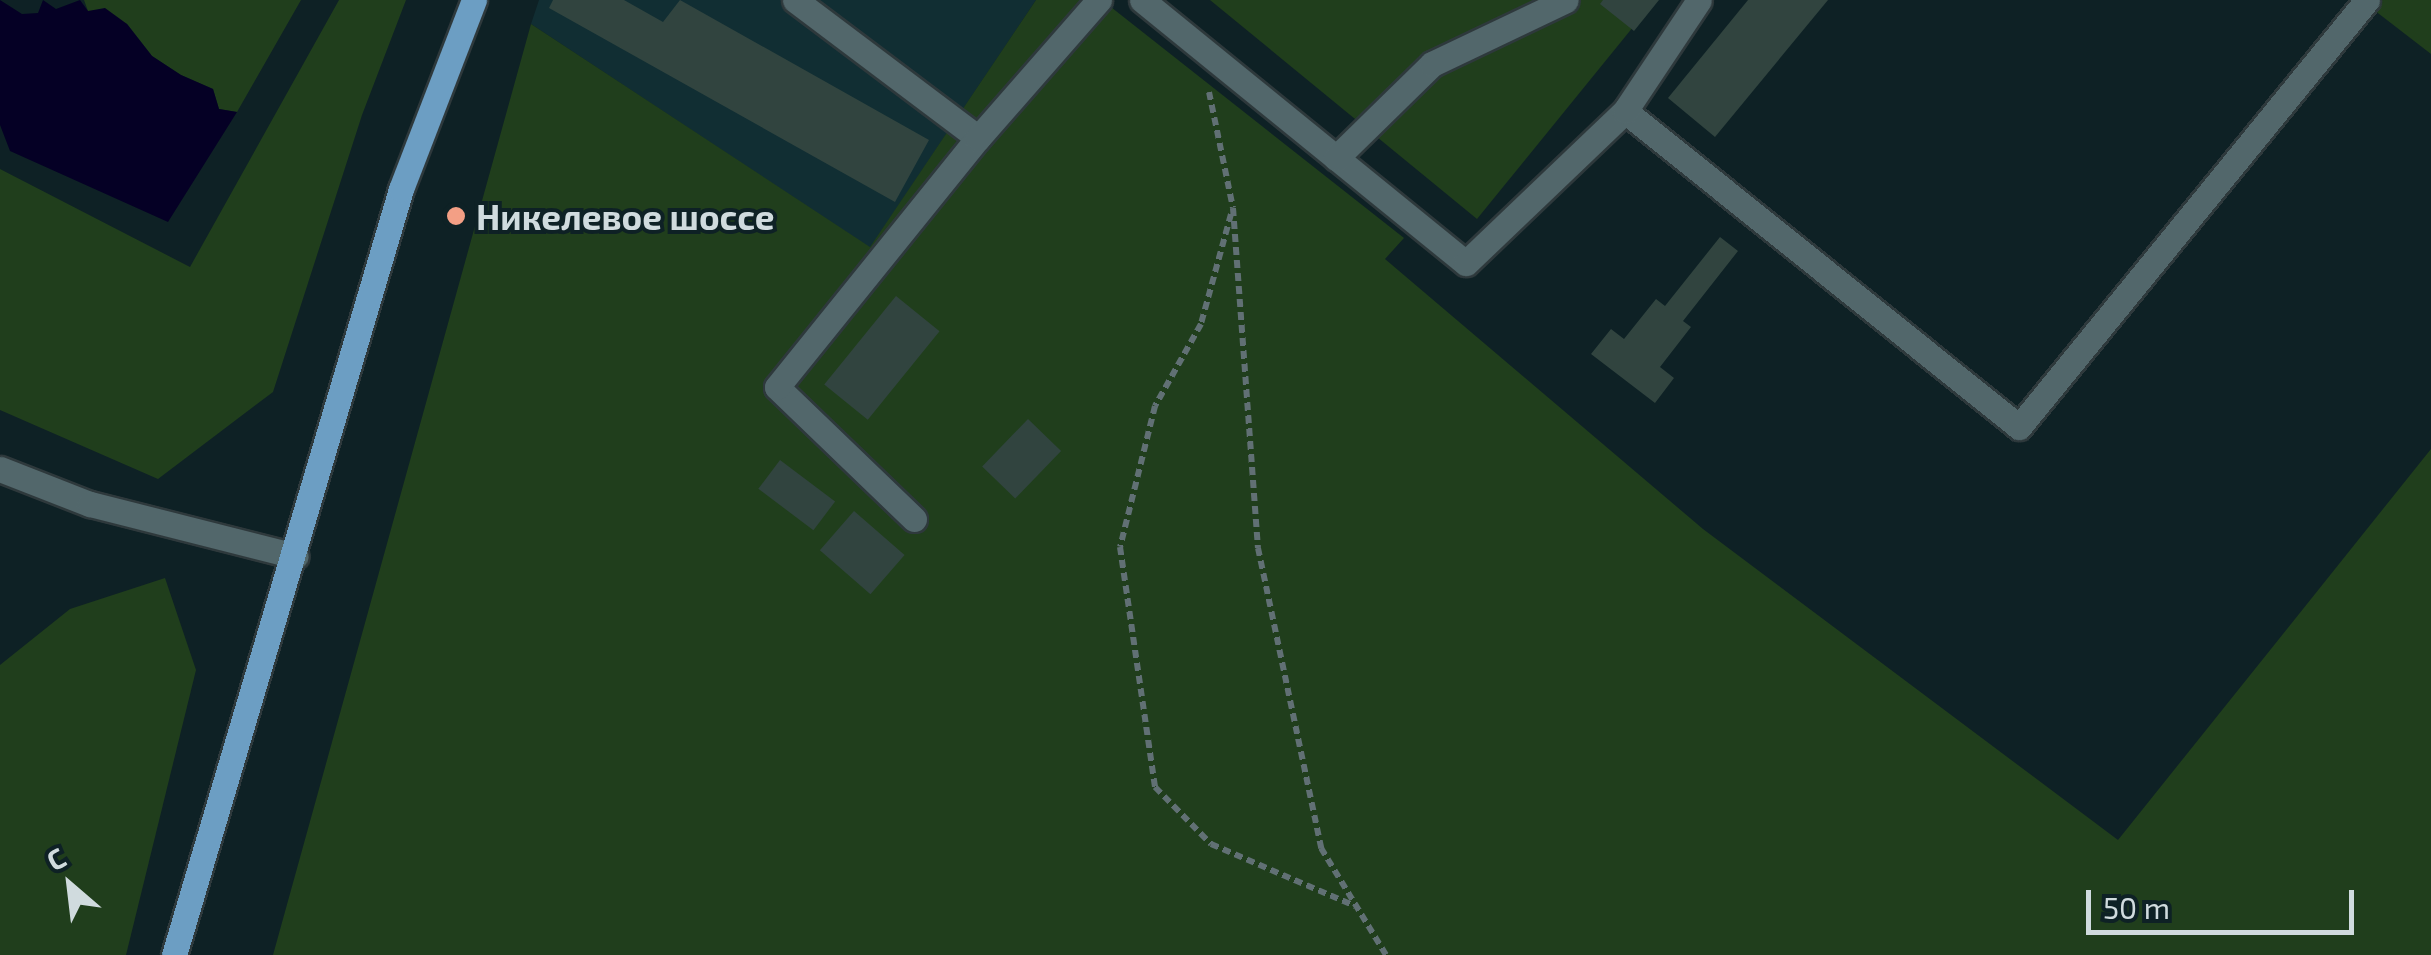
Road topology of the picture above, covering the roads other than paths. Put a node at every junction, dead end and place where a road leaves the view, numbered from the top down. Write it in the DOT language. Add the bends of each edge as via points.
graph roads {
  1 [pos="474,0"];
  2 [pos="795,0"];
  3 [pos="1099,0"];
  4 [pos="1142,0"];
  5 [pos="1566,0"];
  6 [pos="1699,0"];
  7 [pos="2366,0"];
  8 [pos="1625,111"];
  9 [pos="978,138"];
  10 [pos="1336,158"];
  11 [pos="0,470"];
  12 [pos="914,519"];
  13 [pos="296,556"];
  14 [pos="174,955"];
  1 -- 13 [label="main road" via="401,189"];
  2 -- 9 [label="lane"];
  3 -- 9 [label="lane"];
  4 -- 10 [label="lane"];
  5 -- 10 [label="lane" via="1432,64"];
  6 -- 8 [label="lane"];
  7 -- 8 [label="lane" via="2019,426"];
  8 -- 10 [label="lane" via="1466,263"];
  9 -- 12 [label="lane" via="778,387"];
  11 -- 13 [label="lane" via="90,504"];
  13 -- 14 [label="main road"];
}
